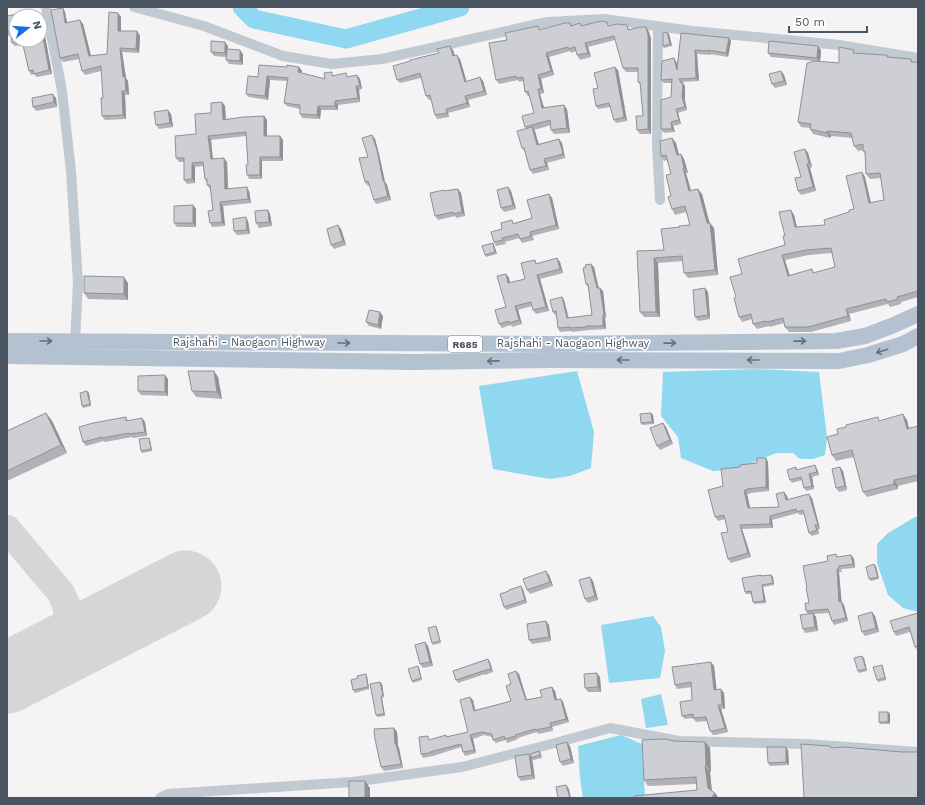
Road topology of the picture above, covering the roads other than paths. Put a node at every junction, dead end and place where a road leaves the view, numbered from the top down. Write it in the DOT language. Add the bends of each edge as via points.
graph roads {
  1 [pos="46,7"];
  2 [pos="134,7"];
  3 [pos="658,27"];
  4 [pos="918,58"];
  5 [pos="660,200"];
  6 [pos="918,314"];
  7 [pos="918,336"];
  8 [pos="7,341"];
  9 [pos="75,341"];
  10 [pos="111,341"];
  11 [pos="7,356"];
  12 [pos="111,357"];
  13 [pos="918,752"];
  14 [pos="160,798"];
  1 -- 9 [label="street" via="62,91 71,171 78,283"];
  2 -- 3 [label="street" via="204,26 283,56 332,64 382,59 547,22 604,19"];
  3 -- 4 [label="street" via="839,45"];
  3 -- 5 [label="street" via="657,145"];
  10 -- 6 [label="main road, Rajshahi - Naogaon Highway / R685, one-way" via="550,344 836,341 865,336"];
  7 -- 12 [label="main road, Rajshahi - Naogaon Highway / R685, one-way" via="903,344 839,361 413,362"];
  8 -- 9 [label="main road, Rajshahi - Naogaon Highway / R685, one-way"];
  9 -- 10 [label="main road, Rajshahi - Naogaon Highway / R685"];
  10 -- 12 [label="main road"];
  11 -- 12 [label="main road, Rajshahi - Naogaon Highway / R685"];
  13 -- 14 [label="street" via="806,744 679,741 610,728 462,767 352,782 168,794"];
}
